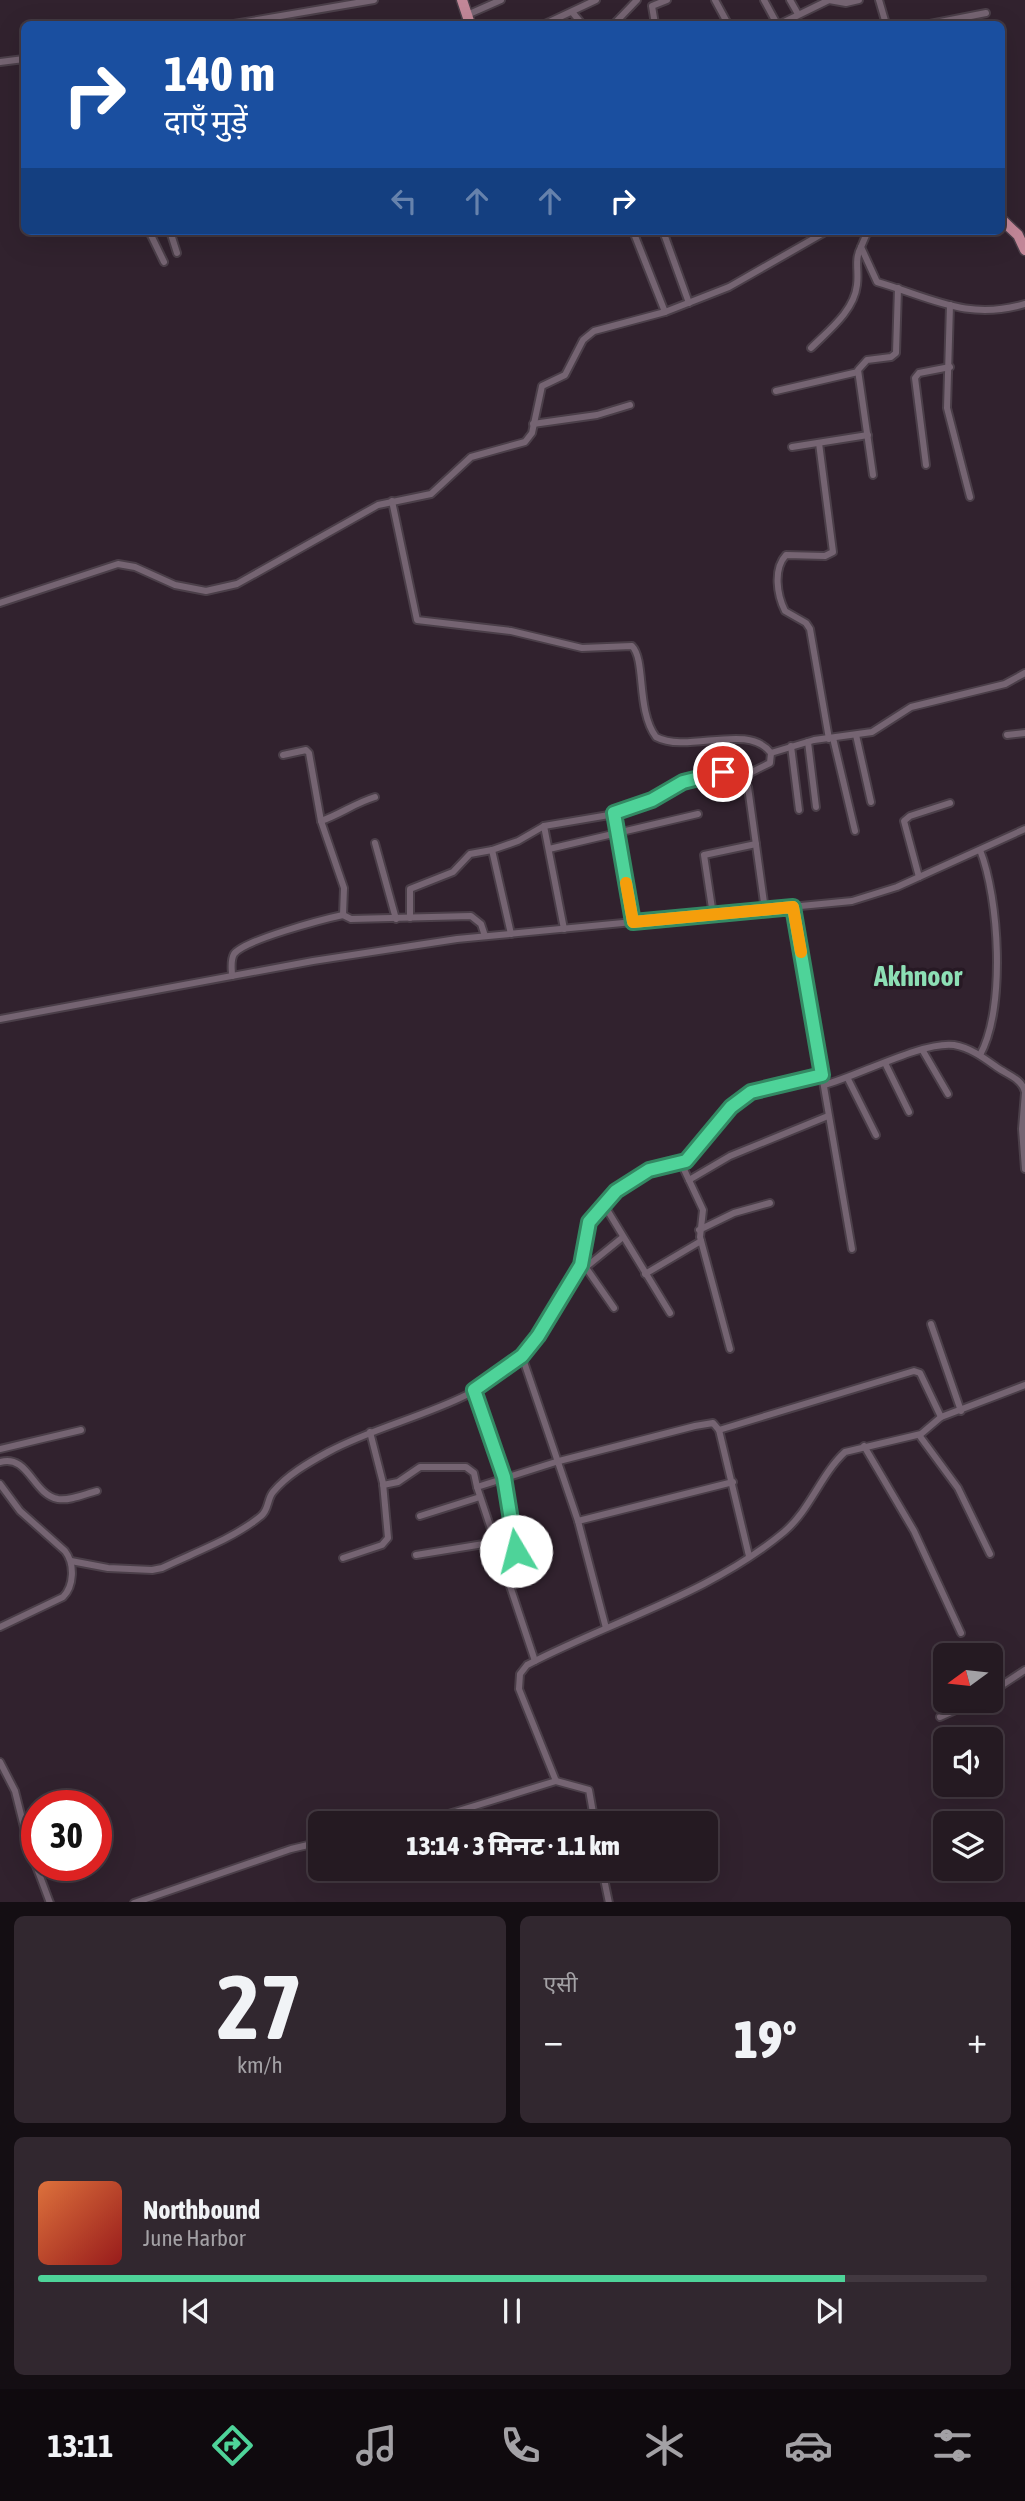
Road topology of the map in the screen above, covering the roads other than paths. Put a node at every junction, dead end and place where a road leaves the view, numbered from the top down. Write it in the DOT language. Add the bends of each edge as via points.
graph roads {
  1 [pos="374,0"];
  2 [pos="462,0"];
  3 [pos="501,0"];
  4 [pos="596,0"];
  5 [pos="636,0"];
  6 [pos="647,0"];
  7 [pos="667,0"];
  8 [pos="715,0"];
  9 [pos="764,0"];
  10 [pos="790,0"];
  11 [pos="829,0"];
  12 [pos="859,0"];
  13 [pos="879,0"];
  14 [pos="652,6"];
  15 [pos="573,13"];
  16 [pos="986,13"];
  17 [pos="798,14"];
  18 [pos="469,20"];
  19 [pos="277,21"];
  20 [pos="553,21"];
  21 [pos="580,21"];
  22 [pos="617,21"];
  23 [pos="654,21"];
  24 [pos="726,21"];
  25 [pos="777,21"];
  26 [pos="785,21"];
  27 [pos="885,21"];
  28 [pos="945,21"];
  29 [pos="21,59"];
  30 [pos="0,62"];
  31 [pos="1005,223"];
  32 [pos="151,235"];
  33 [pos="171,235"];
  34 [pos="635,235"];
  35 [pos="664,235"];
  36 [pos="820,235"];
  37 [pos="864,235"];
  38 [pos="1022,238"];
  39 [pos="861,247"];
  40 [pos="1025,250"];
  41 [pos="177,253"];
  42 [pos="164,262"];
  43 [pos="898,288"];
  44 [pos="689,303"];
  45 [pos="1025,303"];
  46 [pos="950,305"];
  47 [pos="665,312"];
  48 [pos="811,348"];
  49 [pos="950,367"];
  50 [pos="858,372"];
  51 [pos="776,391"];
  52 [pos="630,405"];
  53 [pos="533,424"];
  54 [pos="868,435"];
  55 [pos="819,443"];
  56 [pos="792,447"];
  57 [pos="926,465"];
  58 [pos="873,475"];
  59 [pos="970,497"];
  60 [pos="392,501"];
  61 [pos="0,603"];
  62 [pos="1025,673"];
  63 [pos="1025,733"];
  64 [pos="856,735"];
  65 [pos="1007,736"];
  66 [pos="831,738"];
  67 [pos="808,742"];
  68 [pos="791,746"];
  69 [pos="771,753"];
  70 [pos="284,755"];
  71 [pos="748,787"];
  72 [pos="375,797"];
  73 [pos="871,802"];
  74 [pos="950,803"];
  75 [pos="816,807"];
  76 [pos="799,810"];
  77 [pos="614,813"];
  78 [pos="698,814"];
  79 [pos="321,821"];
  80 [pos="544,826"];
  81 [pos="1025,829"];
  82 [pos="855,831"];
  83 [pos="618,835"];
  84 [pos="375,843"];
  85 [pos="756,844"];
  86 [pos="492,849"];
  87 [pos="549,849"];
  88 [pos="980,849"];
  89 [pos="919,877"];
  90 [pos="793,907"];
  91 [pos="765,910"];
  92 [pos="343,915"];
  93 [pos="713,915"];
  94 [pos="410,918"];
  95 [pos="396,919"];
  96 [pos="633,922"];
  97 [pos="564,929"];
  98 [pos="511,934"];
  99 [pos="485,936"];
  100 [pos="232,976"];
  101 [pos="0,1020"];
  102 [pos="923,1051"];
  103 [pos="983,1051"];
  104 [pos="885,1063"];
  105 [pos="822,1071"];
  106 [pos="848,1079"];
  107 [pos="824,1085"];
  108 [pos="1025,1093"];
  109 [pos="948,1094"];
  110 [pos="909,1112"];
  111 [pos="828,1116"];
  112 [pos="876,1135"];
  113 [pos="1024,1152"];
  114 [pos="681,1163"];
  115 [pos="1025,1169"];
  116 [pos="689,1180"];
  117 [pos="603,1203"];
  118 [pos="770,1203"];
  119 [pos="699,1230"];
  120 [pos="623,1237"];
  121 [pos="701,1241"];
  122 [pos="852,1249"];
  123 [pos="584,1264"];
  124 [pos="645,1274"];
  125 [pos="614,1308"];
  126 [pos="670,1313"];
  127 [pos="931,1324"];
  128 [pos="730,1349"];
  129 [pos="522,1356"];
  130 [pos="1025,1385"];
  131 [pos="474,1390"];
  132 [pos="961,1411"];
  133 [pos="941,1417"];
  134 [pos="81,1430"];
  135 [pos="719,1430"];
  136 [pos="370,1432"];
  137 [pos="919,1435"];
  138 [pos="864,1446"];
  139 [pos="0,1449"];
  140 [pos="559,1461"];
  141 [pos="0,1462"];
  142 [pos="504,1477"];
  143 [pos="733,1482"];
  144 [pos="0,1484"];
  145 [pos="383,1485"];
  146 [pos="477,1487"];
  147 [pos="97,1492"];
  148 [pos="480,1497"];
  149 [pos="420,1516"];
  150 [pos="578,1521"];
  151 [pos="496,1542"];
  152 [pos="416,1555"];
  153 [pos="500,1555"];
  154 [pos="990,1555"];
  155 [pos="748,1556"];
  156 [pos="343,1558"];
  157 [pos="71,1561"];
  158 [pos="0,1627"];
  159 [pos="606,1628"];
  160 [pos="961,1633"];
  161 [pos="535,1661"];
  162 [pos="1025,1670"];
  163 [pos="1003,1684"];
  164 [pos="949,1713"];
  165 [pos="940,1717"];
  166 [pos="0,1762"];
  167 [pos="556,1781"];
  168 [pos="458,1811"];
  169 [pos="593,1811"];
  170 [pos="308,1845"];
  171 [pos="605,1881"];
  172 [pos="50,1902"];
  173 [pos="134,1902"];
  174 [pos="609,1902"];
  1 -- 19 [label="street"];
  2 -- 18 [label="main road"];
  3 -- 18 [label="street"];
  4 -- 15 [label="street"];
  5 -- 22 [label="street"];
  6 -- 14 [label="street"];
  7 -- 14 [label="street"];
  8 -- 24 [label="street"];
  9 -- 25 [label="street"];
  10 -- 17 [label="street"];
  11 -- 12 [label="street"];
  11 -- 17 [label="street"];
  13 -- 27 [label="street"];
  14 -- 23 [label="street"];
  15 -- 20 [label="street"];
  15 -- 21 [label="street"];
  16 -- 28 [label="street"];
  17 -- 26 [label="street"];
  29 -- 30 [label="street"];
  31 -- 38 [label="main road"];
  32 -- 42 [label="street"];
  33 -- 41 [label="street"];
  34 -- 47 [label="street"];
  35 -- 44 [label="street"];
  36 -- 44 [label="street" via="729,287"];
  37 -- 39 [label="street"];
  38 -- 40 [label="main road"];
  39 -- 43 [label="street" via="874,279"];
  39 -- 48 [label="street" via="852,301"];
  43 -- 46 [label="street"];
  43 -- 50 [label="street" via="896,353 867,360"];
  44 -- 47 [label="street"];
  45 -- 46 [label="street" via="990,312"];
  46 -- 49 [label="street"];
  47 -- 53 [label="street" via="608,326 583,340 565,375 542,386"];
  49 -- 57 [label="street" via="915,378"];
  49 -- 59 [label="street" via="947,408"];
  50 -- 51 [label="street"];
  50 -- 54 [label="street"];
  52 -- 53 [label="street"];
  53 -- 60 [label="street" via="525,443 471,457 431,494"];
  54 -- 55 [label="street"];
  54 -- 58 [label="street"];
  55 -- 56 [label="street"];
  55 -- 66 [label="street" via="833,552 825,556 788,554 779,566 778,583 785,611 810,629"];
  60 -- 61 [label="street" via="259,574 222,589 175,585 118,564"];
  60 -- 69 [label="street" via="417,620 511,631 572,647 632,646 638,658 642,701 656,737 679,742 754,741"];
  62 -- 64 [label="street" via="1005,684 911,707 878,729"];
  63 -- 65 [label="street"];
  64 -- 66 [label="street"];
  64 -- 73 [label="street"];
  66 -- 67 [label="street"];
  66 -- 82 [label="street"];
  67 -- 68 [label="street"];
  67 -- 75 [label="street"];
  68 -- 69 [label="street"];
  68 -- 76 [label="street"];
  69 -- 77 [label="street" via="770,763 754,772 699,776"];
  70 -- 79 [label="street" via="308,751"];
  71 -- 85 [label="street"];
  72 -- 79 [label="street"];
  74 -- 89 [label="street" via="904,821"];
  77 -- 80 [label="street"];
  77 -- 83 [label="street"];
  78 -- 83 [label="street"];
  79 -- 92 [label="street" via="344,887"];
  80 -- 86 [label="street"];
  80 -- 87 [label="street"];
  81 -- 88 [label="street"];
  83 -- 87 [label="street"];
  83 -- 96 [label="street"];
  84 -- 95 [label="street"];
  85 -- 91 [label="street"];
  85 -- 93 [label="street" via="704,855"];
  86 -- 94 [label="street" via="470,854 453,872 410,889"];
  86 -- 98 [label="street"];
  87 -- 97 [label="street"];
  88 -- 89 [label="street"];
  88 -- 103 [label="street" via="991,880 996,968 994,1010"];
  89 -- 90 [label="street" via="852,901"];
  90 -- 91 [label="street"];
  90 -- 105 [label="street"];
  91 -- 93 [label="street"];
  92 -- 95 [label="street"];
  92 -- 100 [label="street" via="239,950 232,959"];
  93 -- 96 [label="street"];
  94 -- 95 [label="street"];
  94 -- 99 [label="street" via="471,916 481,924"];
  96 -- 97 [label="street"];
  97 -- 98 [label="street"];
  98 -- 99 [label="street"];
  99 -- 100 [label="street"];
  100 -- 101 [label="street"];
  102 -- 103 [label="street" via="953,1045"];
  102 -- 104 [label="street"];
  102 -- 109 [label="street"];
  103 -- 108 [label="street" via="1020,1081"];
  104 -- 106 [label="street"];
  104 -- 110 [label="street"];
  105 -- 107 [label="street"];
  105 -- 114 [label="street" via="743,1096"];
  106 -- 107 [label="street"];
  106 -- 112 [label="street"];
  107 -- 111 [label="street"];
  108 -- 113 [label="street"];
  111 -- 116 [label="street" via="730,1156"];
  111 -- 122 [label="street"];
  113 -- 115 [label="street"];
  114 -- 116 [label="street"];
  114 -- 117 [label="street" via="641,1174"];
  116 -- 119 [label="street" via="703,1210"];
  117 -- 120 [label="street"];
  117 -- 123 [label="street" via="586,1230"];
  118 -- 119 [label="street"];
  119 -- 121 [label="street"];
  120 -- 123 [label="street"];
  120 -- 124 [label="street"];
  121 -- 124 [label="street"];
  121 -- 128 [label="street"];
  123 -- 125 [label="street"];
  123 -- 129 [label="street"];
  124 -- 126 [label="street"];
  127 -- 132 [label="street"];
  129 -- 131 [label="street"];
  129 -- 140 [label="street"];
  130 -- 132 [label="street"];
  131 -- 136 [label="street"];
  131 -- 142 [label="street"];
  132 -- 133 [label="street"];
  133 -- 135 [label="street" via="920,1373 914,1371"];
  133 -- 137 [label="street"];
  134 -- 139 [label="street"];
  135 -- 140 [label="street" via="712,1423 695,1426"];
  135 -- 143 [label="street"];
  136 -- 145 [label="street"];
  136 -- 157 [label="street" via="292,1473 272,1493 262,1516 162,1568 108,1568"];
  137 -- 138 [label="street"];
  137 -- 154 [label="street" via="958,1488"];
  138 -- 155 [label="street" via="842,1455 792,1524"];
  138 -- 160 [label="street" via="914,1531"];
  140 -- 142 [label="street"];
  140 -- 150 [label="street"];
  141 -- 147 [label="street" via="19,1464 55,1498"];
  142 -- 146 [label="street"];
  142 -- 153 [label="street" via="516,1547 514,1553"];
  143 -- 150 [label="street"];
  143 -- 155 [label="street"];
  144 -- 157 [label="street" via="9,1499"];
  145 -- 146 [label="street" via="428,1466 469,1468"];
  145 -- 156 [label="street" via="387,1541"];
  146 -- 148 [label="street"];
  148 -- 149 [label="street"];
  148 -- 151 [label="street"];
  150 -- 159 [label="street"];
  151 -- 152 [label="street"];
  151 -- 153 [label="street"];
  153 -- 161 [label="street"];
  155 -- 159 [label="street" via="684,1595"];
  157 -- 158 [label="street" via="68,1592"];
  159 -- 161 [label="street"];
  161 -- 167 [label="street" via="522,1670 520,1689"];
  162 -- 163 [label="street"];
  164 -- 165 [label="street"];
  166 -- 172 [label="street" via="15,1791"];
  167 -- 168 [label="street"];
  167 -- 169 [label="street" via="589,1790"];
  170 -- 173 [label="street"];
  171 -- 174 [label="street"];
}
